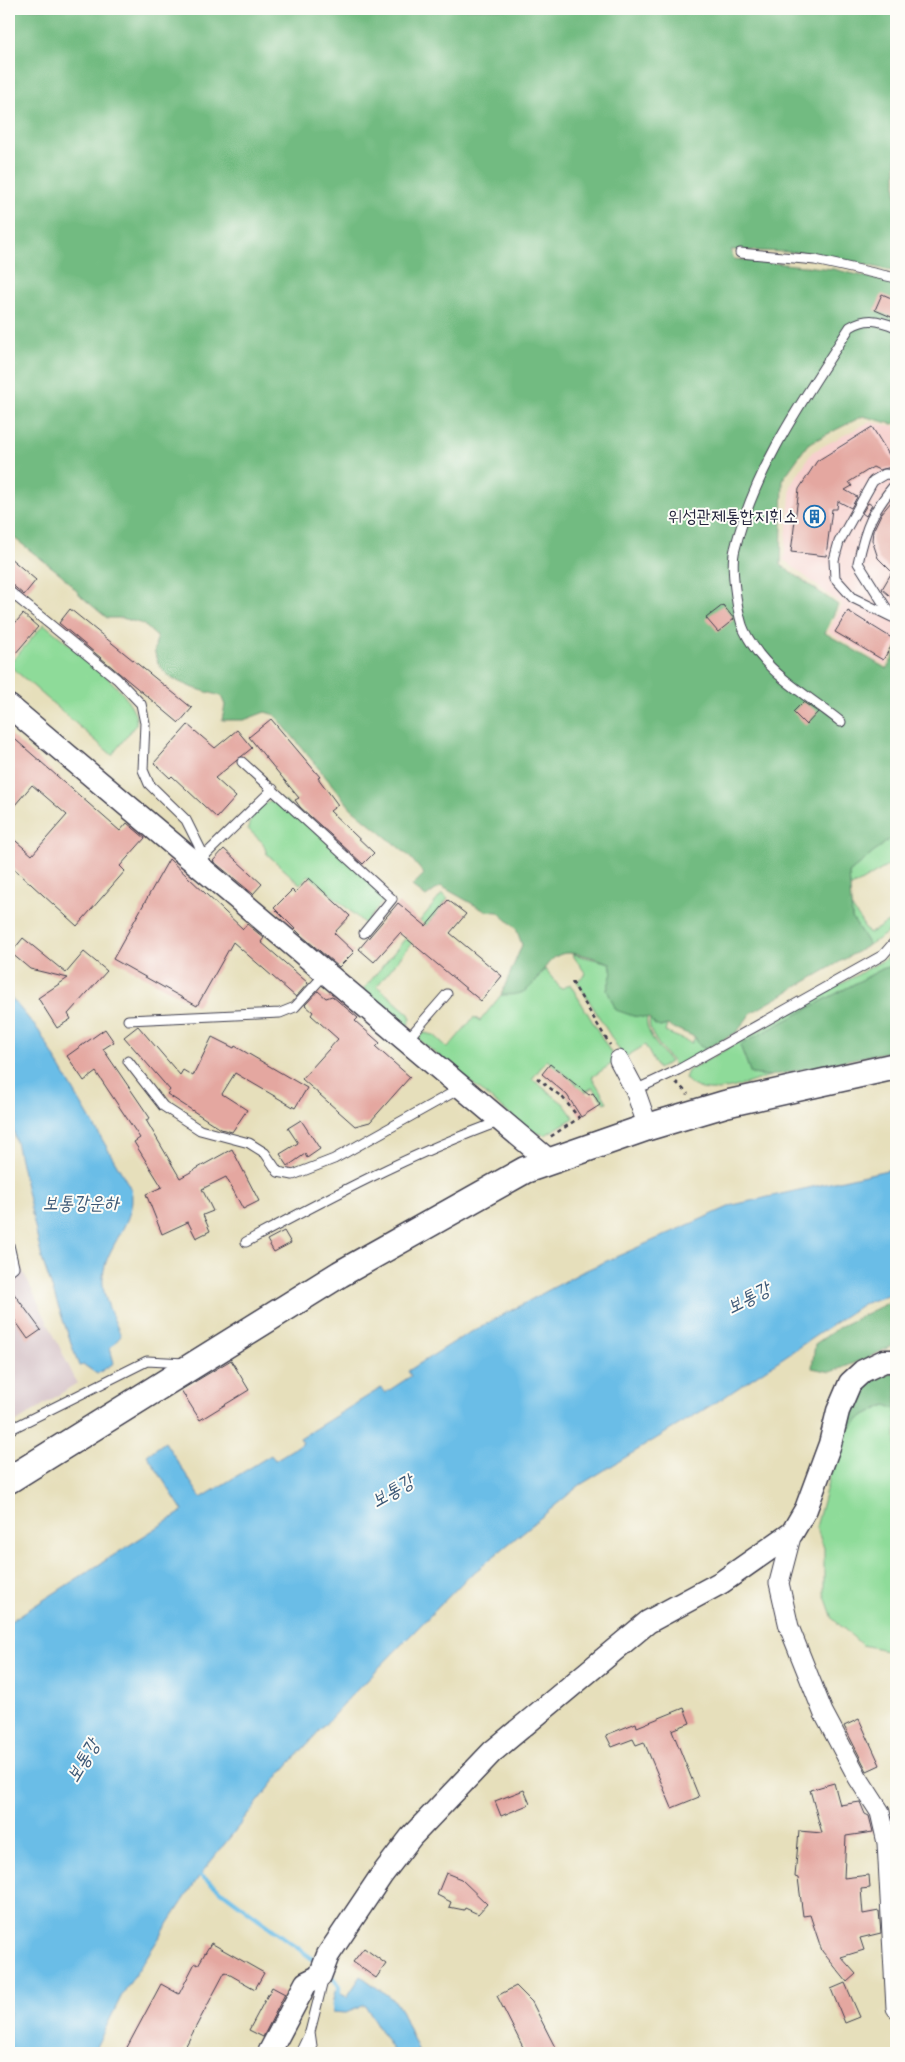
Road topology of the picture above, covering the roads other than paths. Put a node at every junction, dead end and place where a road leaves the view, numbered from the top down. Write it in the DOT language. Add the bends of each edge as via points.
graph roads {
  1 [pos="740,254"];
  2 [pos="896,278"];
  3 [pos="896,327"];
  4 [pos="896,475"];
  5 [pos="896,483"];
  6 [pos="9,591"];
  7 [pos="894,619"];
  8 [pos="9,706"];
  9 [pos="841,722"];
  10 [pos="242,762"];
  11 [pos="272,789"];
  12 [pos="200,861"];
  13 [pos="364,933"];
  14 [pos="896,940"];
  15 [pos="326,973"];
  16 [pos="447,994"];
  17 [pos="128,1020"];
  18 [pos="406,1042"];
  19 [pos="619,1060"];
  20 [pos="128,1062"];
  21 [pos="896,1066"];
  22 [pos="462,1088"];
  23 [pos="635,1090"];
  24 [pos="501,1121"];
  25 [pos="648,1127"];
  26 [pos="548,1160"];
  27 [pos="246,1242"];
  28 [pos="9,1245"];
  29 [pos="9,1271"];
  30 [pos="896,1361"];
  31 [pos="197,1363"];
  32 [pos="9,1430"];
  33 [pos="9,1480"];
  34 [pos="792,1533"];
  35 [pos="322,1971"];
  36 [pos="896,2008"];
  37 [pos="310,2032"];
  38 [pos="269,2053"];
  39 [pos="300,2053"];
  40 [pos="313,2053"];
  1 -- 2 [label="lane" via="815,260"];
  3 -- 9 [label="lane" via="878,320 863,320 850,327 792,418 757,484 734,551 742,625 758,653 795,690"];
  4 -- 7 [label="lane" via="885,474 873,481 839,542 834,560 836,578 853,598"];
  5 -- 7 [label="lane" via="865,530 858,562"];
  6 -- 12 [label="lane" via="117,679 141,704 146,723 143,770 149,784 186,820"];
  8 -- 12 [label="street"];
  10 -- 11 [label="lane"];
  11 -- 12 [label="lane"];
  11 -- 13 [label="lane" via="392,898"];
  12 -- 15 [label="street"];
  14 -- 23 [label="lane" via="883,955 678,1070"];
  15 -- 17 [label="lane" via="295,1007 280,1013"];
  15 -- 18 [label="street"];
  16 -- 18 [label="lane"];
  18 -- 22 [label="street"];
  19 -- 23 [label="street"];
  20 -- 22 [label="lane" via="163,1106 200,1130 249,1143 265,1153 278,1172 293,1175 334,1159"];
  21 -- 25 [label="main road" via="725,1104"];
  22 -- 24 [label="street"];
  23 -- 25 [label="street"];
  24 -- 26 [label="street"];
  24 -- 27 [label="lane" via="448,1141 325,1199"];
  25 -- 26 [label="main road"];
  26 -- 31 [label="main road" via="517,1174 340,1274"];
  28 -- 29 [label="lane" via="14,1267"];
  30 -- 34 [label="street" via="884,1360 863,1371 850,1383 806,1509"];
  31 -- 32 [label="lane" via="147,1361"];
  31 -- 33 [label="main road"];
  34 -- 35 [label="street" via="722,1582 648,1622 492,1752 405,1845 381,1876"];
  34 -- 36 [label="street" via="778,1583 789,1628 823,1712 880,1812 887,1843"];
  35 -- 37 [label="lane" via="322,1985"];
  35 -- 38 [label="street" via="306,1983"];
  37 -- 39 [label="lane"];
  37 -- 40 [label="lane"];
}
